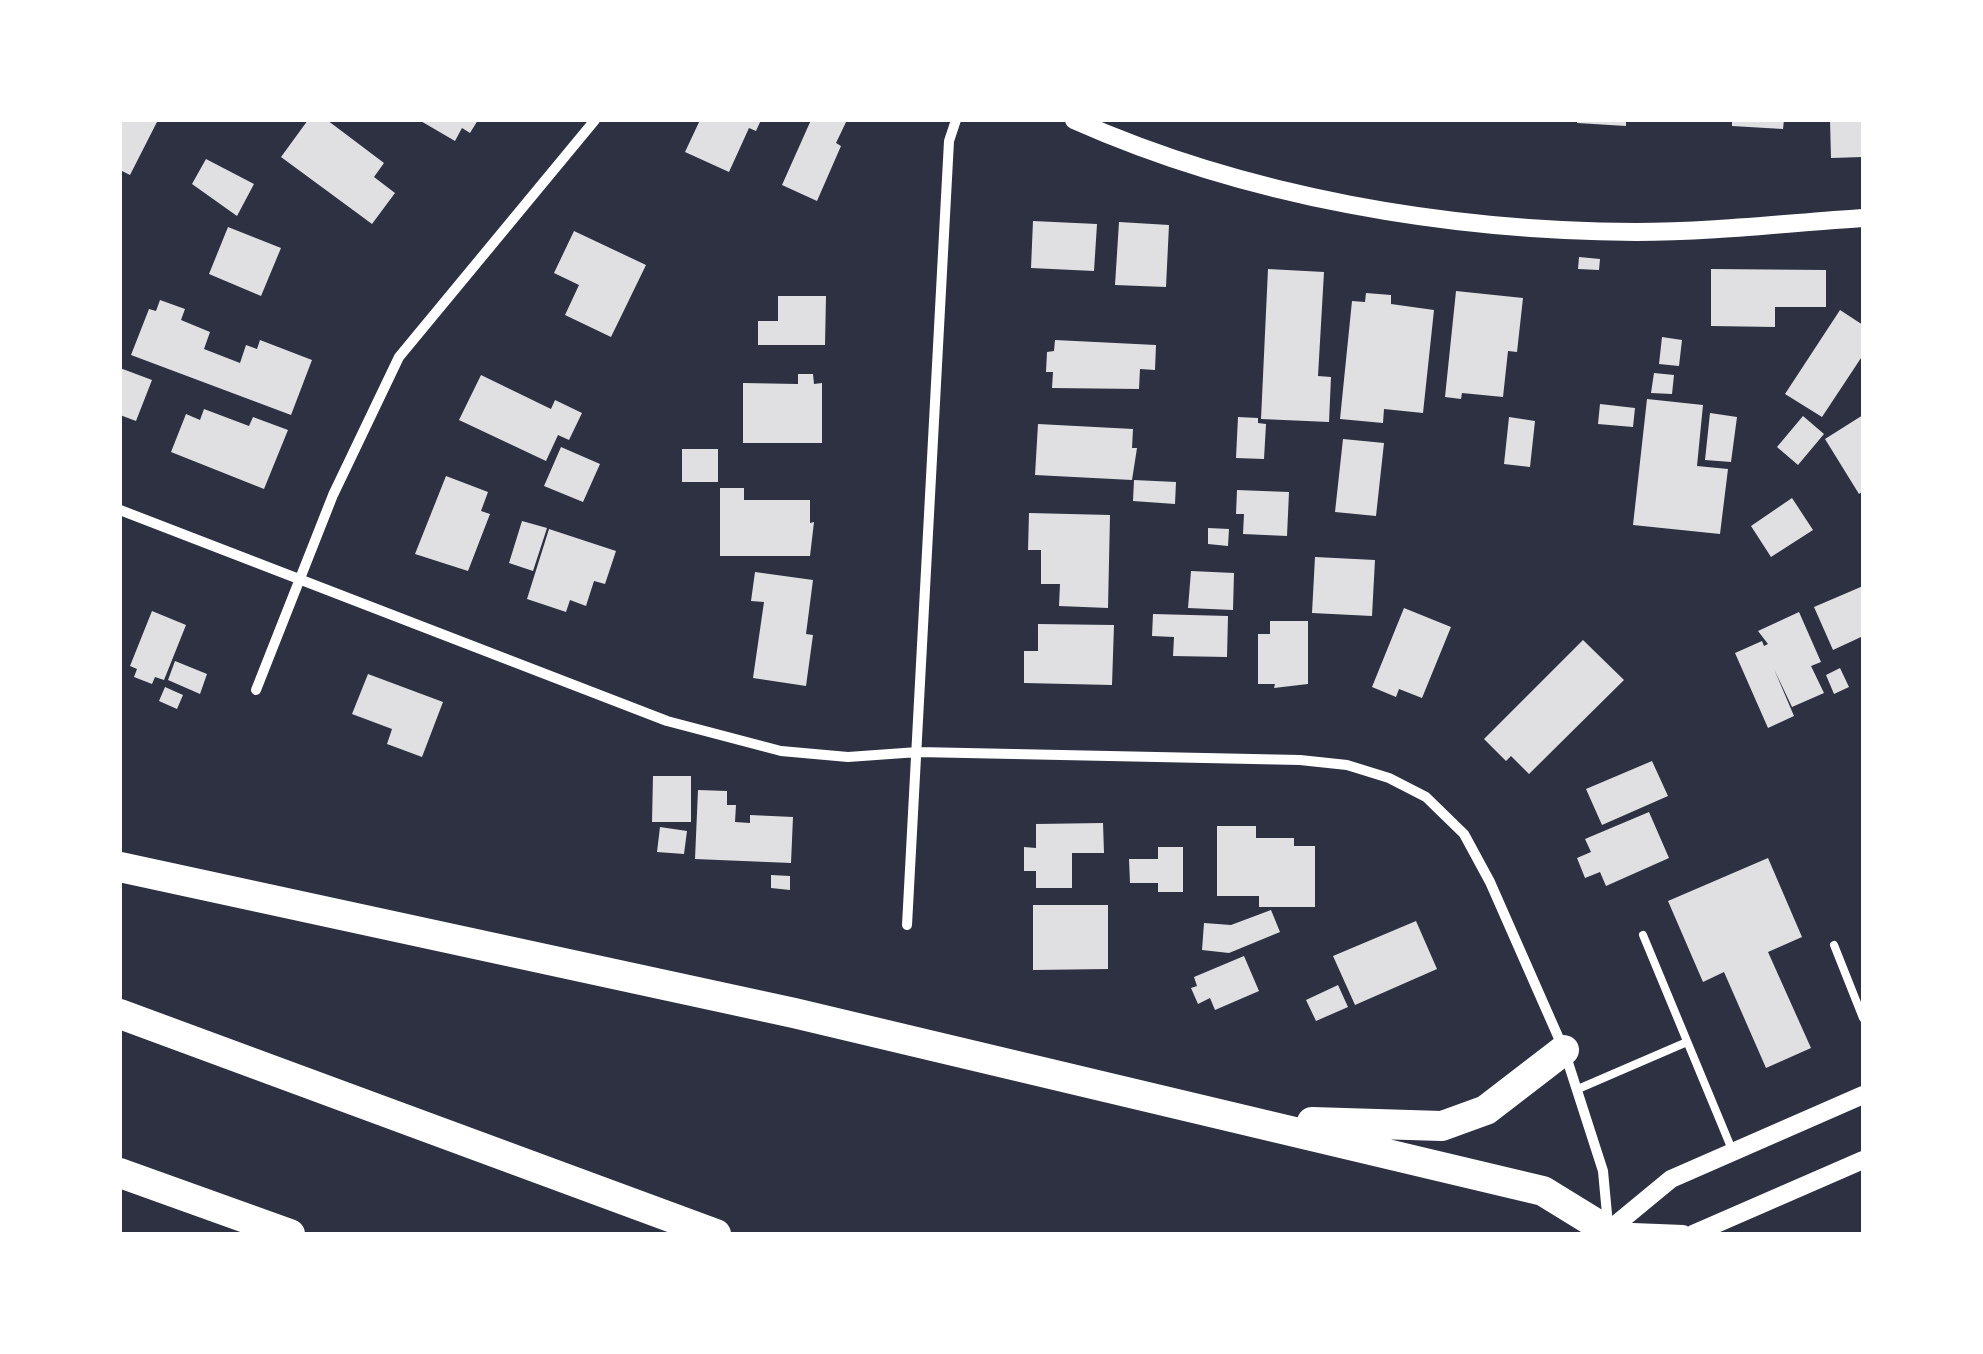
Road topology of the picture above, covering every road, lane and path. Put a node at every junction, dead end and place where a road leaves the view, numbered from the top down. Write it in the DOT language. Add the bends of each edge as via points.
graph roads {
  1 [pos="595,120"];
  2 [pos="956,120"];
  3 [pos="1074,120"];
  4 [pos="1863,218"];
  5 [pos="120,510"];
  6 [pos="298,578"];
  7 [pos="256,690"];
  8 [pos="918,752"];
  9 [pos="120,867"];
  10 [pos="907,924"];
  11 [pos="1643,935"];
  12 [pos="1834,945"];
  13 [pos="120,1014"];
  14 [pos="1863,1018"];
  15 [pos="1688,1042"];
  16 [pos="1564,1050"];
  17 [pos="1578,1089"];
  18 [pos="1863,1095"];
  19 [pos="1214,1115"];
  20 [pos="1733,1152"];
  21 [pos="1863,1160"];
  22 [pos="120,1173"];
  23 [pos="1608,1232"];
  24 [pos="290,1234"];
  25 [pos="716,1234"];
  26 [pos="1682,1234"];
  27 [pos="1693,1234"];
  1 -- 6 [label="street" via="399,357"];
  2 -- 8 [label="street" via="948,161"];
  3 -- 4 [label="street" via="1269,187 1478,224 1637,232"];
  5 -- 6 [label="street"];
  6 -- 7 [label="street"];
  6 -- 8 [label="street" via="725,738 848,757"];
  8 -- 10 [label="street"];
  8 -- 16 [label="street" via="1300,760 1389,778 1426,797 1464,834"];
  9 -- 19 [label="highway" via="794,1012"];
  11 -- 15 [label="lane"];
  12 -- 14 [label="lane"];
  13 -- 25 [label="highway"];
  15 -- 17 [label="lane"];
  15 -- 20 [label="lane"];
  16 -- 17 [label="street"];
  16 -- 19 [label="highway" via="1486,1110 1442,1126"];
  17 -- 23 [label="street" via="1604,1170"];
  18 -- 20 [label="street"];
  19 -- 23 [label="highway" via="1544,1191"];
  20 -- 23 [label="street" via="1671,1179"];
  21 -- 27 [label="street"];
  22 -- 24 [label="highway"];
  23 -- 26 [label="street"];
}
